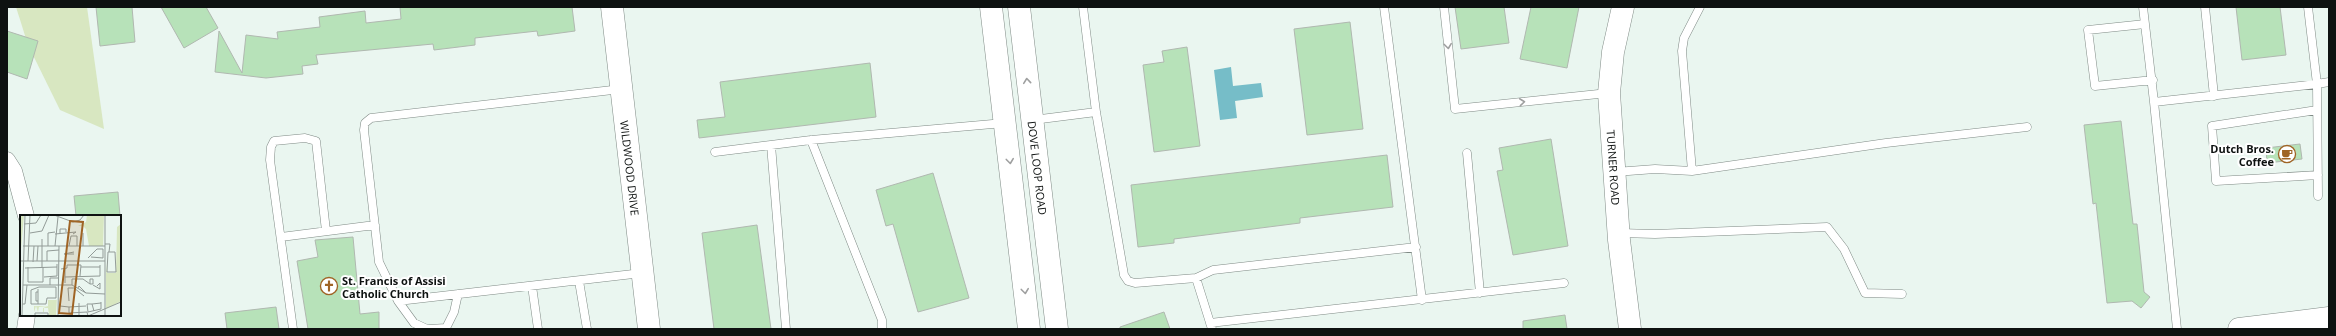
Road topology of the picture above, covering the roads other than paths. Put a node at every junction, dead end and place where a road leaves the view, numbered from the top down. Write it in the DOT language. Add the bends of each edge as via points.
graph roads {
  1 [pos="612,7"];
  2 [pos="991,7"];
  3 [pos="1019,7"];
  4 [pos="1083,7"];
  5 [pos="1384,7"];
  6 [pos="1444,7"];
  7 [pos="1623,7"];
  8 [pos="1700,7"];
  9 [pos="2143,7"];
  10 [pos="2205,7"];
  11 [pos="2308,7"];
  12 [pos="2145,24"];
  13 [pos="2153,80"];
  14 [pos="2329,82"];
  15 [pos="2317,84"];
  16 [pos="622,89"];
  17 [pos="1609,93"];
  18 [pos="2214,96"];
  19 [pos="2154,102"];
  20 [pos="2317,110"];
  21 [pos="1096,112"];
  22 [pos="1032,120"];
  23 [pos="1005,123"];
  24 [pos="2027,126"];
  25 [pos="811,140"];
  26 [pos="771,145"];
  27 [pos="715,152"];
  28 [pos="1467,153"];
  29 [pos="7,160"];
  30 [pos="1692,171"];
  31 [pos="1615,172"];
  32 [pos="2318,175"];
  33 [pos="2318,196"];
  34 [pos="26,215"];
  35 [pos="375,225"];
  36 [pos="326,231"];
  37 [pos="1619,233"];
  38 [pos="281,237"];
  39 [pos="1416,247"];
  40 [pos="643,273"];
  41 [pos="1196,278"];
  42 [pos="579,281"];
  43 [pos="1564,283"];
  44 [pos="532,286"];
  45 [pos="1480,293"];
  46 [pos="458,294"];
  47 [pos="1902,294"];
  48 [pos="1422,300"];
  49 [pos="398,301"];
  50 [pos="27,316"];
  51 [pos="2329,318"];
  52 [pos="1211,326"];
  53 [pos="25,329"];
  54 [pos="293,329"];
  55 [pos="428,329"];
  56 [pos="538,329"];
  57 [pos="587,329"];
  58 [pos="649,329"];
  59 [pos="786,329"];
  60 [pos="882,329"];
  61 [pos="1029,329"];
  62 [pos="1057,329"];
  63 [pos="1630,329"];
  64 [pos="2177,329"];
  65 [pos="2239,329"];
  1 -- 16 [label="street, WILDWOOD DRIVE"];
  2 -- 23 [label="street"];
  22 -- 3 [label="street, DOVE LOOP ROAD, one-way"];
  4 -- 21 [label="lane"];
  5 -- 39 [label="lane"];
  6 -- 17 [label="lane, one-way" via="1455,108"];
  7 -- 17 [label="street, TURNER ROAD" via="1613,52"];
  8 -- 30 [label="lane" via="1684,38 1682,51"];
  9 -- 12 [label="lane"];
  10 -- 18 [label="lane"];
  11 -- 15 [label="lane"];
  12 -- 13 [label="lane"];
  12 -- 13 [label="lane" via="2088,30 2095,86"];
  13 -- 19 [label="lane"];
  14 -- 15 [label="lane"];
  15 -- 18 [label="lane"];
  15 -- 20 [label="lane"];
  16 -- 35 [label="lane" via="371,118 365,123 364,130"];
  16 -- 40 [label="street, WILDWOOD DRIVE"];
  17 -- 31 [label="street, TURNER ROAD"];
  18 -- 19 [label="lane"];
  19 -- 64 [label="lane"];
  20 -- 32 [label="lane"];
  20 -- 32 [label="lane" via="2212,126 2216,181"];
  21 -- 22 [label="lane"];
  21 -- 41 [label="lane" via="1124,275 1128,281 1135,283"];
  22 -- 23 [label="street"];
  22 -- 62 [label="street, DOVE LOOP ROAD"];
  23 -- 25 [label="lane"];
  23 -- 61 [label="street, one-way"];
  24 -- 30 [label="lane"];
  25 -- 26 [label="lane"];
  25 -- 60 [label="lane" via="882,320"];
  26 -- 27 [label="lane"];
  26 -- 59 [label="lane"];
  28 -- 45 [label="lane"];
  29 -- 34 [label="street" via="14,171"];
  30 -- 31 [label="lane" via="1655,169"];
  31 -- 37 [label="street, TURNER ROAD"];
  32 -- 33 [label="lane"];
  35 -- 36 [label="lane"];
  35 -- 49 [label="lane" via="379,262"];
  36 -- 38 [label="lane"];
  36 -- 38 [label="lane" via="316,141 305,138 274,141 270,147 270,160"];
  37 -- 47 [label="lane" via="1655,234 1827,227 1844,249 1865,293"];
  37 -- 63 [label="street, TURNER ROAD"];
  38 -- 54 [label="lane"];
  39 -- 41 [label="lane" via="1213,270"];
  39 -- 48 [label="lane"];
  40 -- 42 [label="lane"];
  40 -- 58 [label="street, WILDWOOD DRIVE"];
  41 -- 52 [label="lane"];
  42 -- 44 [label="lane"];
  42 -- 57 [label="lane"];
  43 -- 45 [label="lane"];
  44 -- 46 [label="lane"];
  44 -- 56 [label="lane"];
  45 -- 48 [label="lane"];
  46 -- 49 [label="lane"];
  46 -- 55 [label="lane" via="454,312 446,328"];
  48 -- 52 [label="lane"];
  49 -- 55 [label="lane" via="414,323"];
  50 -- 53 [label="street"];
  51 -- 65 [label="street"];
}
